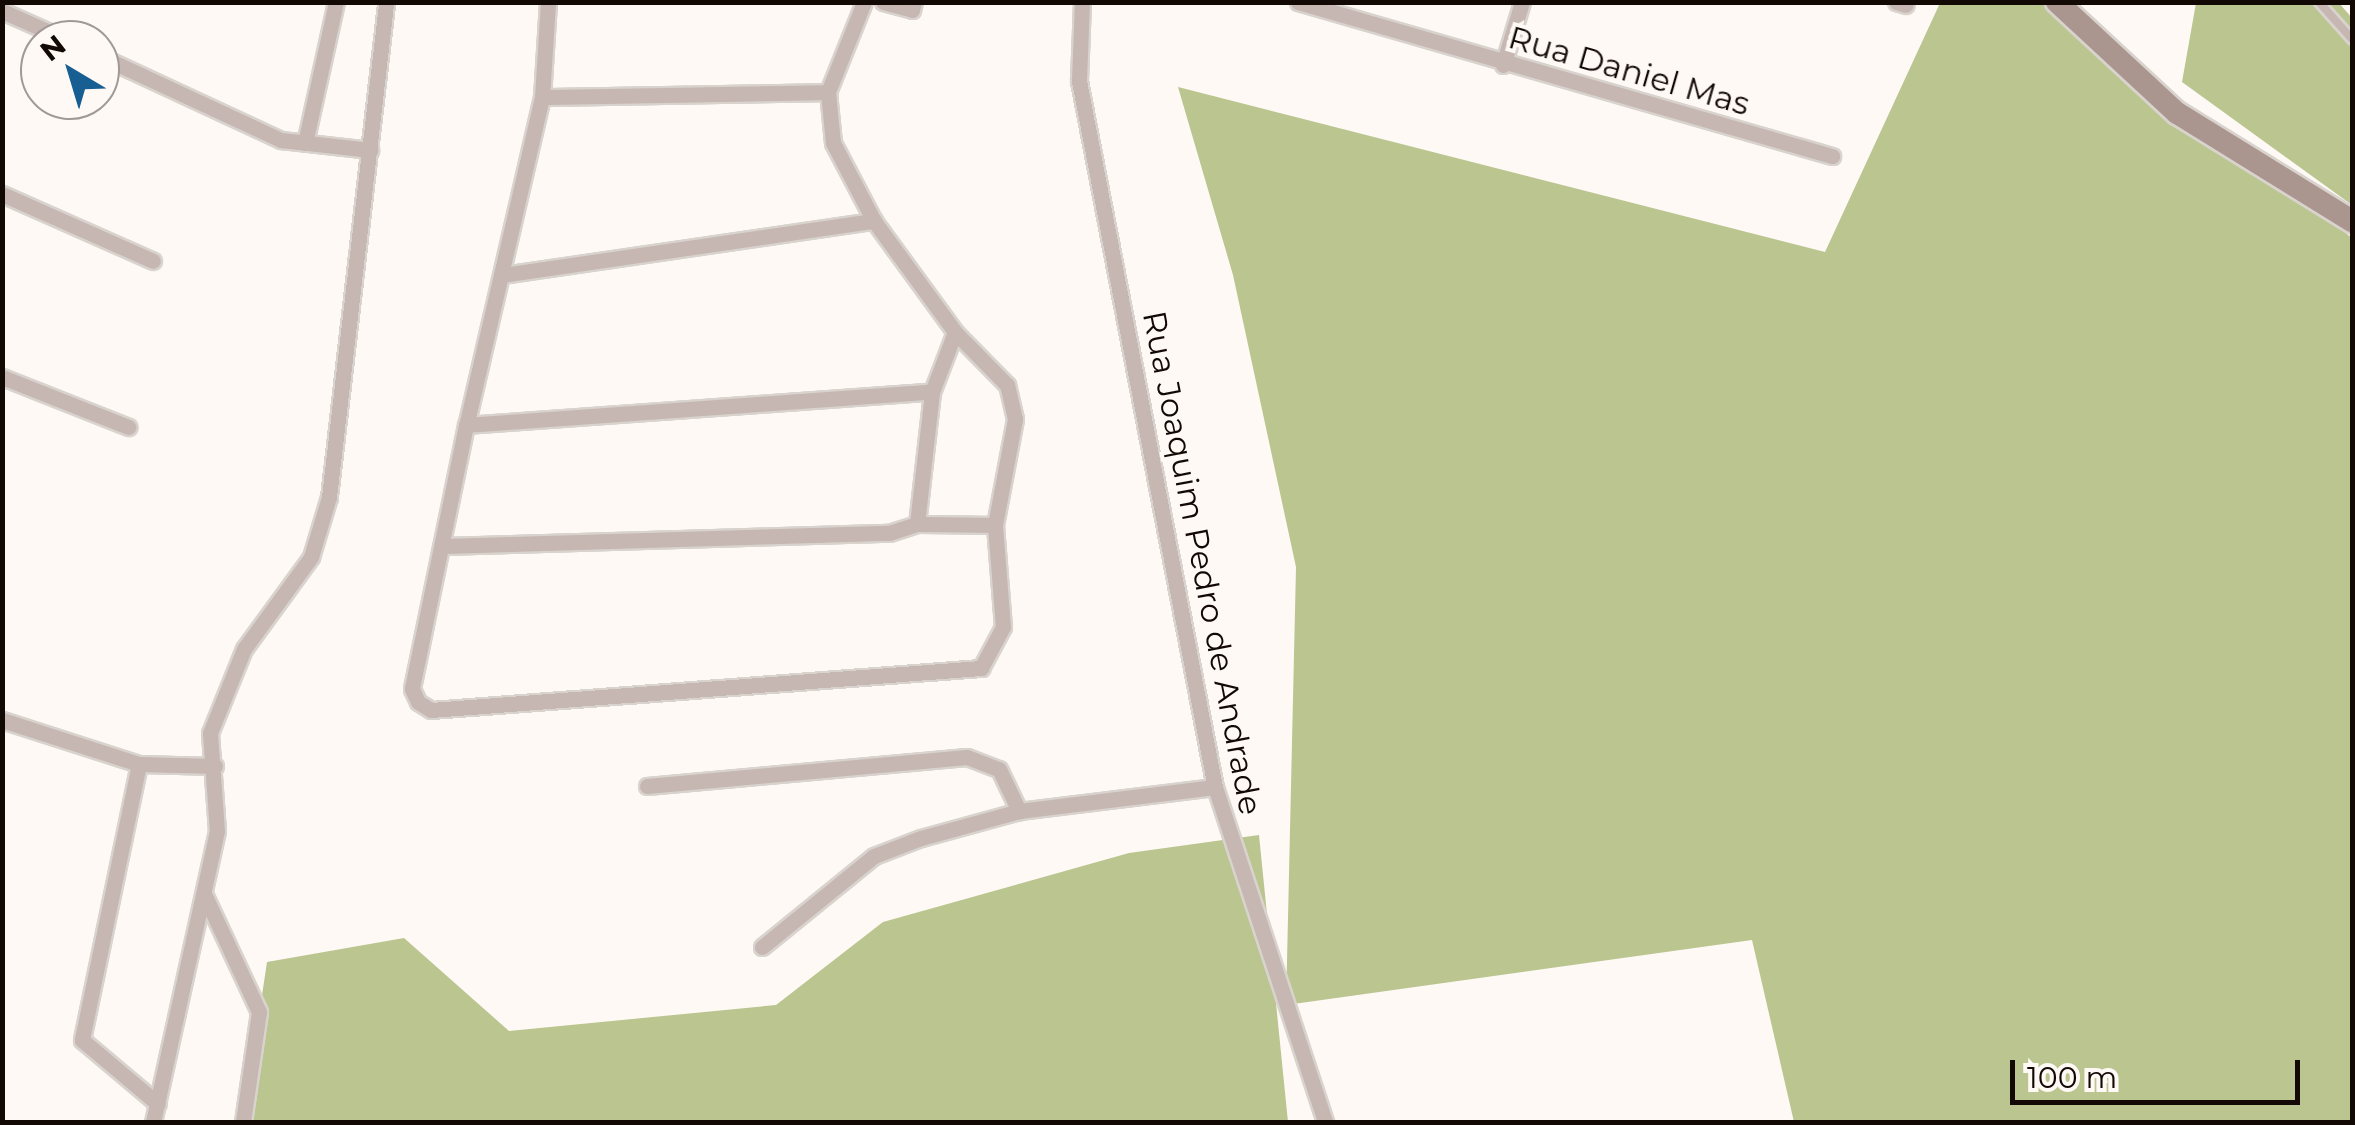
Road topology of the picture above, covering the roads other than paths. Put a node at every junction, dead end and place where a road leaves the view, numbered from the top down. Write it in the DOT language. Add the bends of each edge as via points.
graph roads {
  1 [pos="336,2"];
  2 [pos="386,2"];
  3 [pos="548,2"];
  4 [pos="864,2"];
  5 [pos="883,2"];
  6 [pos="1082,2"];
  7 [pos="1298,2"];
  8 [pos="1522,2"];
  9 [pos="2057,2"];
  10 [pos="2320,2"];
  11 [pos="913,6"];
  12 [pos="2352,39"];
  13 [pos="1503,64"];
  14 [pos="120,65"];
  15 [pos="828,92"];
  16 [pos="542,97"];
  17 [pos="304,143"];
  18 [pos="370,150"];
  19 [pos="1832,156"];
  20 [pos="2,194"];
  21 [pos="2352,221"];
  22 [pos="874,222"];
  23 [pos="153,261"];
  24 [pos="502,275"];
  25 [pos="954,332"];
  26 [pos="2,378"];
  27 [pos="932,392"];
  28 [pos="466,425"];
  29 [pos="128,428"];
  30 [pos="917,524"];
  31 [pos="995,525"];
  32 [pos="444,546"];
  33 [pos="2,720"];
  34 [pos="139,764"];
  35 [pos="215,766"];
  36 [pos="647,786"];
  37 [pos="1215,787"];
  38 [pos="1019,811"];
  39 [pos="205,896"];
  40 [pos="762,947"];
  41 [pos="158,1104"];
  42 [pos="154,1122"];
  43 [pos="242,1122"];
  44 [pos="1325,1122"];
  1 -- 17 [label="street"];
  2 -- 18 [label="street"];
  3 -- 16 [label="street"];
  4 -- 15 [label="street"];
  5 -- 11 [label="street"];
  6 -- 37 [label="street, Rua Joaquim Pedro de Andrade" via="1079,80"];
  7 -- 13 [label="street, Rua Daniel Mas"];
  8 -- 13 [label="street"];
  9 -- 21 [label="main road" via="2178,113"];
  10 -- 12 [label="lane"];
  13 -- 19 [label="street, Rua Daniel Mas"];
  14 -- 17 [label="street"];
  15 -- 16 [label="street"];
  15 -- 22 [label="street" via="833,143"];
  16 -- 24 [label="street"];
  17 -- 18 [label="street"];
  18 -- 35 [label="street" via="329,497 311,556 244,649 220,702 210,733"];
  20 -- 23 [label="street"];
  22 -- 24 [label="street"];
  22 -- 25 [label="street"];
  24 -- 28 [label="street"];
  25 -- 27 [label="street"];
  25 -- 31 [label="street" via="1007,385 1015,419"];
  26 -- 29 [label="street"];
  27 -- 28 [label="street"];
  27 -- 30 [label="street"];
  28 -- 32 [label="street"];
  30 -- 31 [label="street"];
  30 -- 32 [label="street" via="889,533"];
  31 -- 32 [label="street" via="1003,628 980,668 430,710 412,689"];
  33 -- 34 [label="street"];
  34 -- 35 [label="street"];
  34 -- 41 [label="street" via="82,1040"];
  35 -- 39 [label="street" via="220,810"];
  36 -- 38 [label="street" via="967,756 999,769"];
  37 -- 38 [label="street"];
  37 -- 44 [label="street, Rua Joaquim Pedro de Andrade"];
  38 -- 40 [label="street" via="874,856"];
  39 -- 41 [label="street"];
  39 -- 43 [label="street" via="259,1012"];
  41 -- 42 [label="street"];
}
